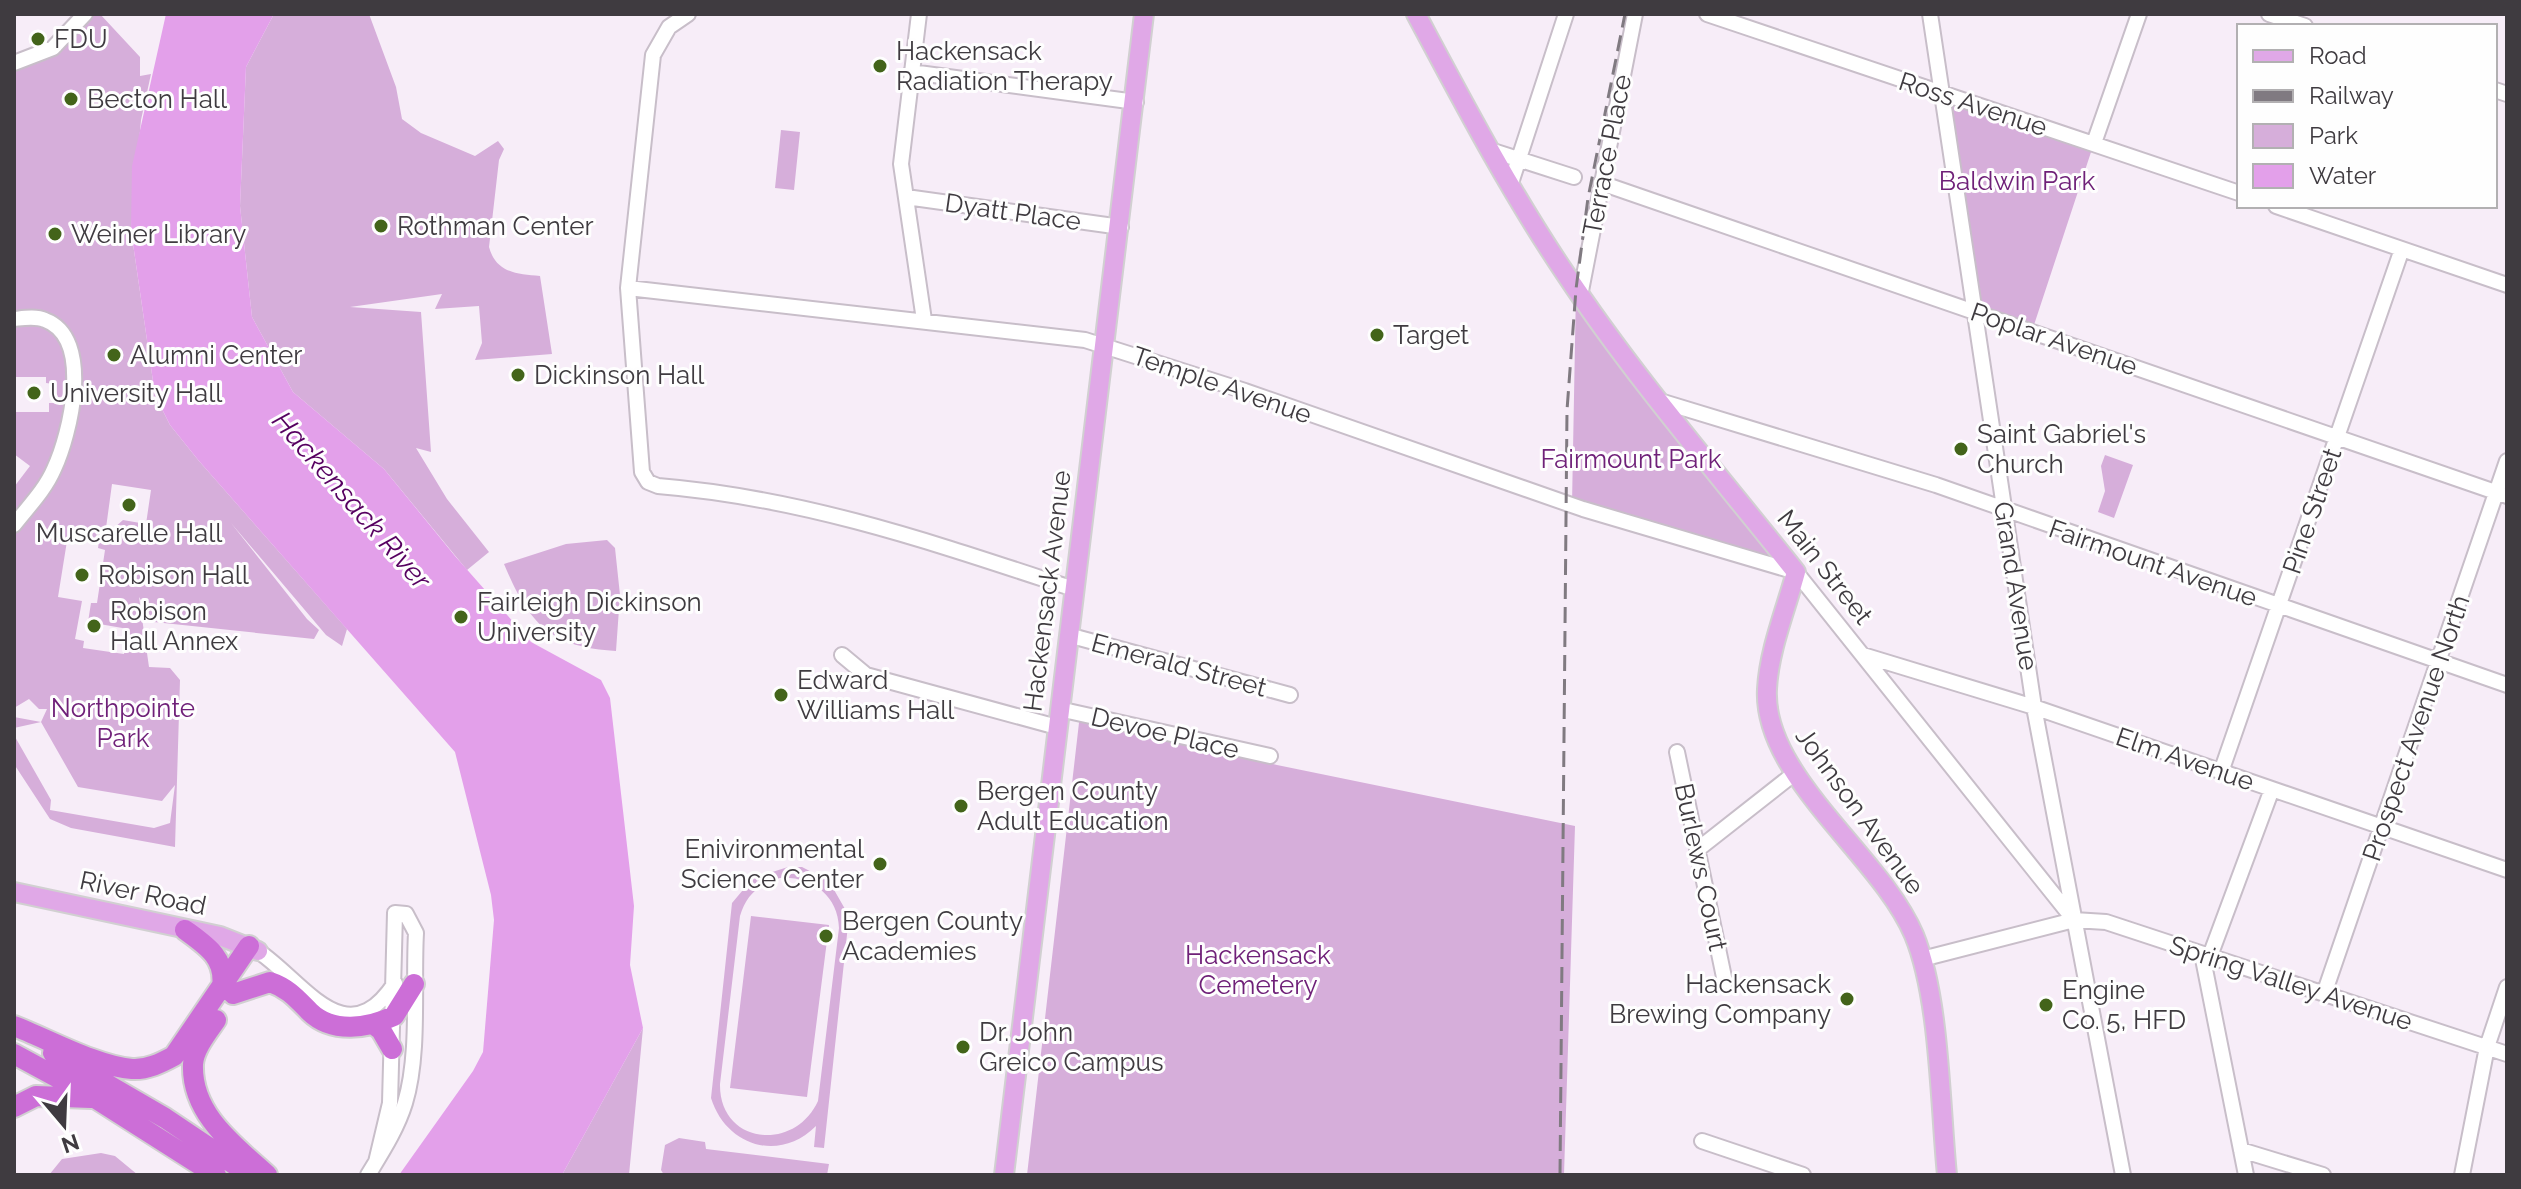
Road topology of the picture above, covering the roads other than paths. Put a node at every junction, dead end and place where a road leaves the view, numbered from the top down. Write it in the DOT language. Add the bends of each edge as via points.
graph roads {
  1 [pos="85,14"];
  2 [pos="688,14"];
  3 [pos="919,14"];
  4 [pos="1144,14"];
  5 [pos="1416,14"];
  6 [pos="1566,14"];
  7 [pos="1635,14"];
  8 [pos="1707,14"];
  9 [pos="1930,14"];
  10 [pos="2139,14"];
  11 [pos="2269,14"];
  12 [pos="2299,24"];
  13 [pos="14,63"];
  14 [pos="911,72"];
  15 [pos="1942,94"];
  16 [pos="1136,102"];
  17 [pos="2094,143"];
  18 [pos="1490,150"];
  19 [pos="1519,159"];
  20 [pos="1574,177"];
  21 [pos="1601,183"];
  22 [pos="1510,186"];
  23 [pos="2237,192"];
  24 [pos="906,197"];
  25 [pos="2282,208"];
  26 [pos="1121,227"];
  27 [pos="2402,249"];
  28 [pos="2506,280"];
  29 [pos="628,288"];
  30 [pos="1580,296"];
  31 [pos="1974,311"];
  32 [pos="14,319"];
  33 [pos="924,320"];
  34 [pos="1103,345"];
  35 [pos="1660,401"];
  36 [pos="2337,437"];
  37 [pos="2507,461"];
  38 [pos="2502,494"];
  39 [pos="2004,512"];
  40 [pos="14,525"];
  41 [pos="1796,572"];
  42 [pos="1074,589"];
  43 [pos="2278,606"];
  44 [pos="1068,635"];
  45 [pos="1861,654"];
  46 [pos="842,655"];
  47 [pos="2439,662"];
  48 [pos="2507,685"];
  49 [pos="1290,695"];
  50 [pos="2034,707"];
  51 [pos="1058,718"];
  52 [pos="1677,752"];
  53 [pos="1270,756"];
  54 [pos="2221,772"];
  55 [pos="1795,773"];
  56 [pos="2272,789"];
  57 [pos="2383,828"];
  58 [pos="1697,850"];
  59 [pos="2507,870"];
  60 [pos="14,892"];
  61 [pos="2074,920"];
  62 [pos="185,930"];
  63 [pos="254,949"];
  64 [pos="2206,955"];
  65 [pos="1922,959"];
  66 [pos="1725,982"];
  67 [pos="404,983"];
  68 [pos="2507,987"];
  69 [pos="227,990"];
  70 [pos="2324,994"];
  71 [pos="394,1016"];
  72 [pos="373,1024"];
  73 [pos="14,1029"];
  74 [pos="2487,1047"];
  75 [pos="392,1049"];
  76 [pos="14,1054"];
  77 [pos="2507,1054"];
  78 [pos="95,1098"];
  79 [pos="14,1107"];
  80 [pos="1702,1141"];
  81 [pos="2241,1150"];
  82 [pos="372,1168"];
  83 [pos="216,1175"];
  84 [pos="250,1175"];
  85 [pos="267,1175"];
  86 [pos="1004,1175"];
  87 [pos="1803,1175"];
  88 [pos="1947,1175"];
  89 [pos="2123,1175"];
  90 [pos="2246,1175"];
  91 [pos="2323,1175"];
  92 [pos="2462,1175"];
  1 -- 13 [label="street" via="53,48"];
  2 -- 29 [label="street" via="669,27 653,55"];
  3 -- 14 [label="street"];
  4 -- 16 [label="main road, Hackensack Avenue"];
  5 -- 18 [label="main road, Main Street"];
  6 -- 19 [label="street"];
  7 -- 21 [label="street, Terrace Place"];
  8 -- 15 [label="street, Ross Avenue"];
  9 -- 15 [label="street, Grand Avenue"];
  10 -- 17 [label="street"];
  11 -- 12 [label="street"];
  14 -- 16 [label="street"];
  14 -- 24 [label="street" via="901,164"];
  15 -- 17 [label="street, Ross Avenue"];
  15 -- 31 [label="street, Grand Avenue"];
  16 -- 26 [label="main road, Hackensack Avenue"];
  17 -- 23 [label="street, Ross Avenue"];
  18 -- 19 [label="street"];
  18 -- 22 [label="main road, Main Street"];
  19 -- 20 [label="street"];
  19 -- 22 [label="street"];
  21 -- 30 [label="street, Terrace Place"];
  21 -- 31 [label="street, Poplar Avenue"];
  22 -- 30 [label="main road, Main Street"];
  24 -- 26 [label="street, Dyatt Place"];
  24 -- 33 [label="street"];
  25 -- 27 [label="street"];
  26 -- 34 [label="main road, Hackensack Avenue"];
  27 -- 28 [label="street"];
  27 -- 36 [label="street, Pine Street"];
  29 -- 33 [label="street, Temple Avenue"];
  29 -- 42 [label="street" via="642,472 648,482 844,515"];
  30 -- 35 [label="main road, Main Street"];
  31 -- 36 [label="street, Poplar Avenue"];
  31 -- 39 [label="street, Grand Avenue"];
  32 -- 40 [label="street" via="48,320 61,331 73,359 73,384 71,423 54,470"];
  33 -- 34 [label="street, Temple Avenue"];
  34 -- 41 [label="street, Temple Avenue" via="1583,509"];
  34 -- 42 [label="main road, Hackensack Avenue"];
  35 -- 39 [label="street, Fairmount Avenue" via="1926,482"];
  35 -- 41 [label="main road, Main Street"];
  36 -- 38 [label="street, Poplar Avenue"];
  36 -- 43 [label="street, Pine Street"];
  37 -- 38 [label="street, Prospect Avenue North"];
  38 -- 47 [label="street, Prospect Avenue North"];
  39 -- 43 [label="street, Fairmount Avenue"];
  39 -- 50 [label="street, Grand Avenue"];
  41 -- 45 [label="street, Main Street"];
  41 -- 55 [label="main road, Johnson Avenue" via="1767,691 1771,726"];
  42 -- 44 [label="main road, Hackensack Avenue"];
  43 -- 47 [label="street, Fairmount Avenue"];
  43 -- 54 [label="street, Pine Street"];
  44 -- 49 [label="street, Emerald Street"];
  44 -- 51 [label="main road, Hackensack Avenue"];
  45 -- 50 [label="street, Elm Avenue"];
  45 -- 61 [label="street, Main Street"];
  46 -- 51 [label="street, Devoe Place" via="866,675"];
  47 -- 48 [label="street, Fairmount Avenue"];
  47 -- 57 [label="street, Prospect Avenue North"];
  50 -- 54 [label="street, Elm Avenue"];
  50 -- 61 [label="street, Grand Avenue"];
  51 -- 53 [label="street, Devoe Place"];
  51 -- 86 [label="main road, Hackensack Avenue"];
  52 -- 58 [label="street, Burlews Court"];
  54 -- 56 [label="street, Elm Avenue"];
  55 -- 58 [label="street"];
  55 -- 65 [label="main road, Johnson Avenue" via="1890,893"];
  56 -- 57 [label="street, Elm Avenue"];
  56 -- 64 [label="street"];
  57 -- 59 [label="street, Elm Avenue"];
  57 -- 70 [label="street, Prospect Avenue North"];
  58 -- 66 [label="street, Burlews Court"];
  60 -- 62 [label="main road, River Road"];
  61 -- 64 [label="street, Spring Valley Avenue" via="2106,922"];
  61 -- 65 [label="street"];
  61 -- 89 [label="street, Main Street"];
  62 -- 63 [label="main road, River Road"];
  62 -- 69 [label="highway" via="210,948 221,964"];
  63 -- 67 [label="street" via="336,1014 365,1014"];
  63 -- 69 [label="highway"];
  64 -- 70 [label="street, Spring Valley Avenue"];
  64 -- 81 [label="street"];
  65 -- 88 [label="main road, Johnson Avenue"];
  67 -- 67 [label="street" via="416,933 411,918 395,913"];
  67 -- 71 [label="highway"];
  67 -- 82 [label="street" via="407,1099"];
  68 -- 74 [label="street"];
  69 -- 72 [label="highway" via="270,982 293,993 322,1021"];
  69 -- 73 [label="highway" via="174,1056 157,1065 115,1065"];
  69 -- 85 [label="highway" via="193,1063 197,1087 211,1121"];
  70 -- 74 [label="street, Spring Valley Avenue"];
  71 -- 72 [label="highway"];
  71 -- 75 [label="street"];
  72 -- 75 [label="highway"];
  73 -- 84 [label="highway"];
  74 -- 77 [label="street, Spring Valley Avenue"];
  74 -- 92 [label="street"];
  75 -- 82 [label="street" via="390,1103"];
  76 -- 78 [label="highway"];
  78 -- 79 [label="highway" via="36,1096"];
  78 -- 83 [label="highway"];
  80 -- 87 [label="street"];
  81 -- 90 [label="street"];
  81 -- 91 [label="street"];
}
